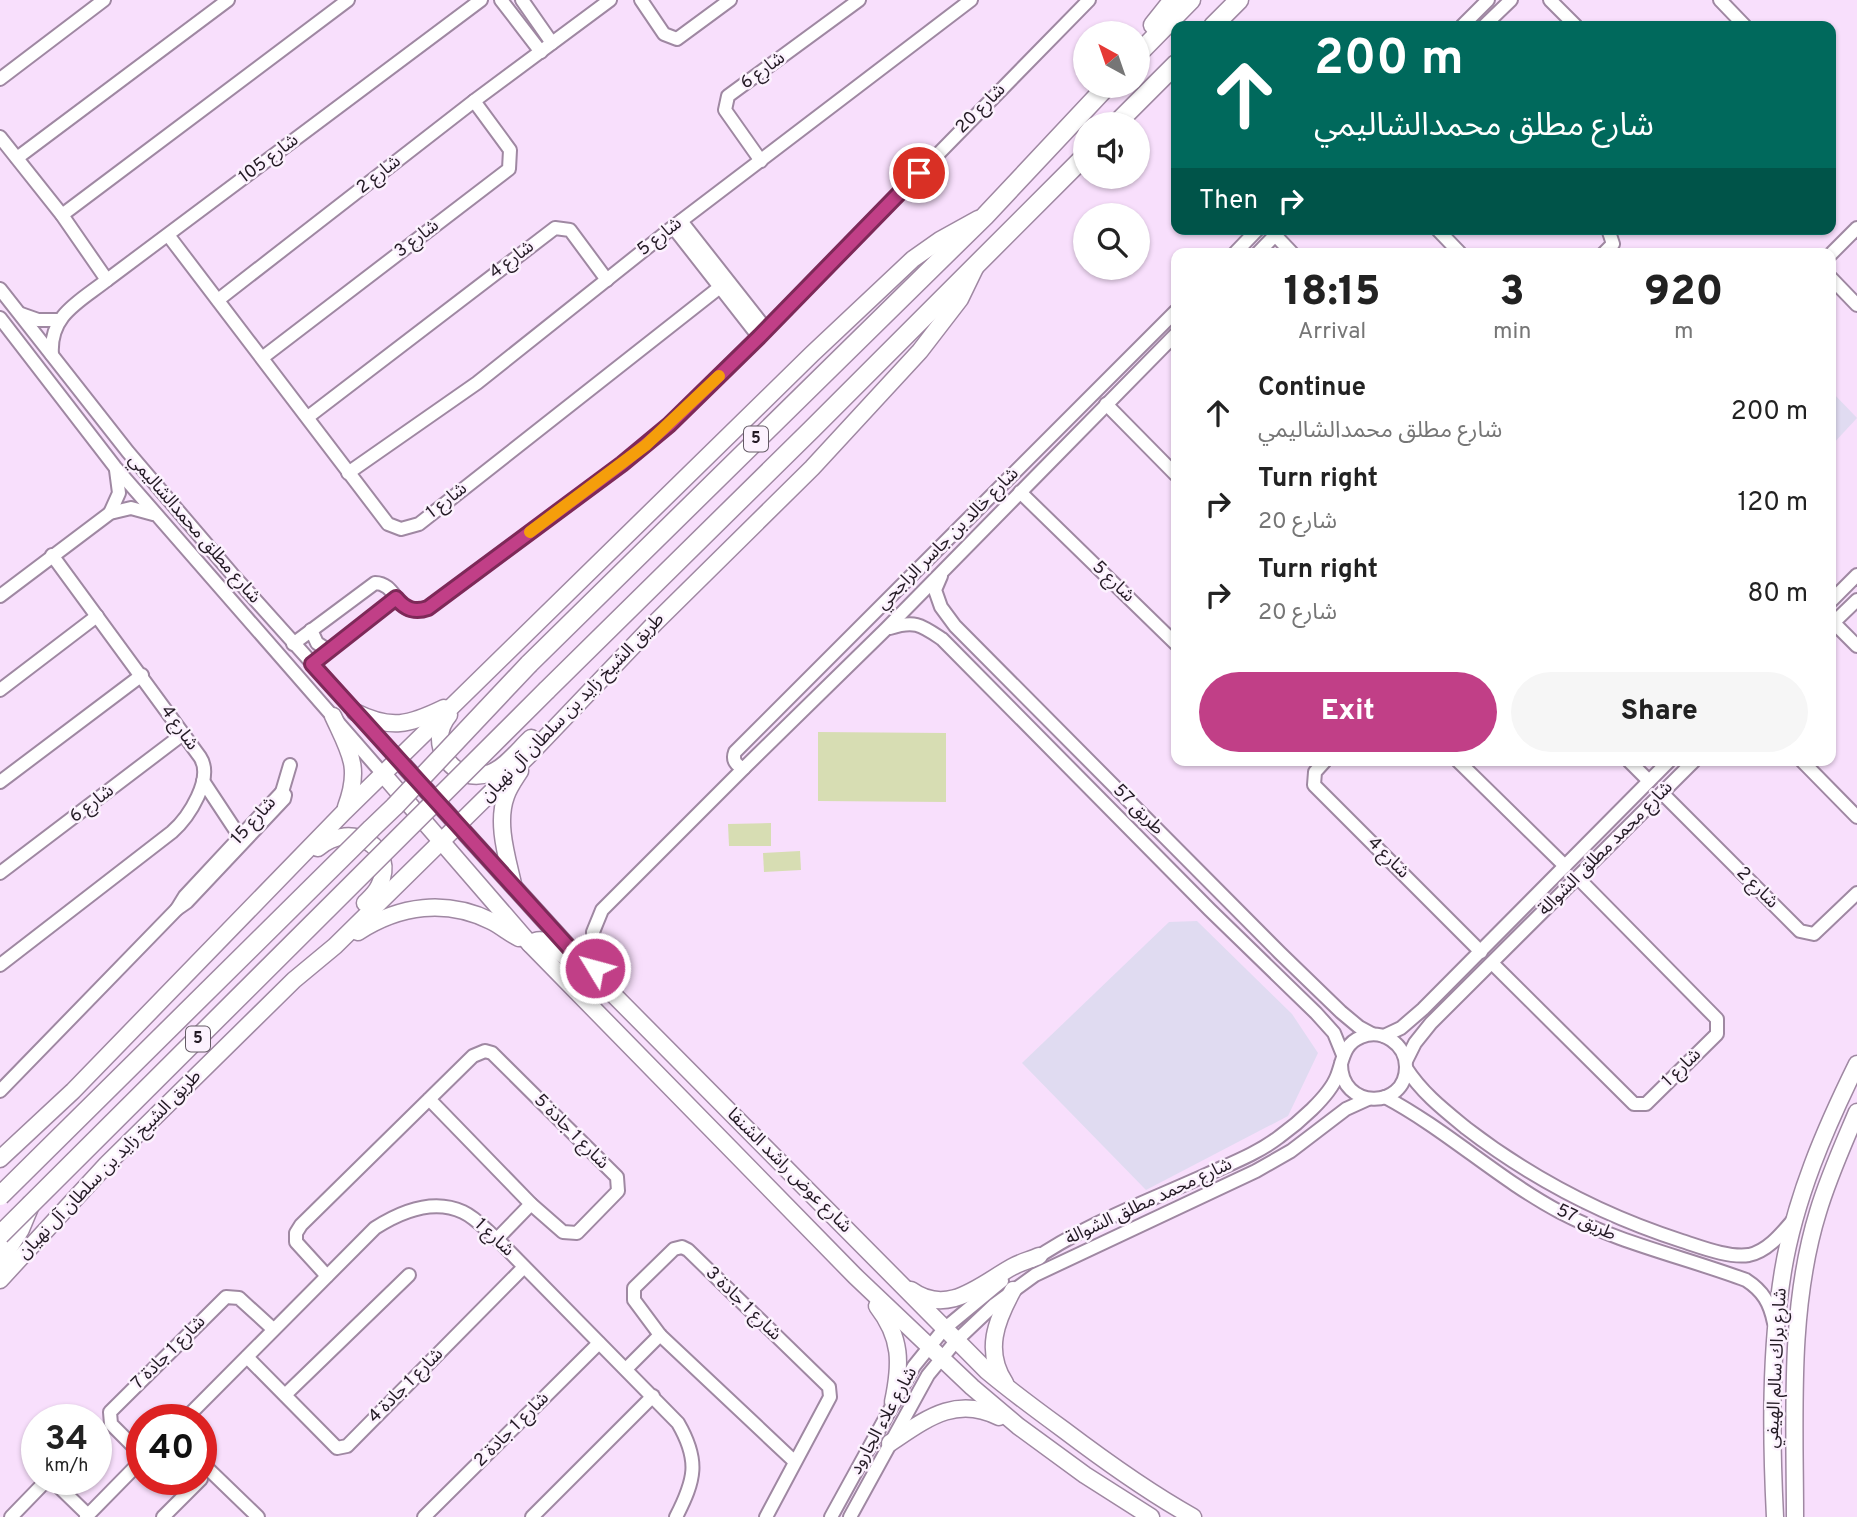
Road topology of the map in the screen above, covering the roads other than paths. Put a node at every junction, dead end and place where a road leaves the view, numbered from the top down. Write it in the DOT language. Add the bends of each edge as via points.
graph roads {
  1 [pos="104,0"];
  2 [pos="228,0"];
  3 [pos="348,0"];
  4 [pos="481,0"];
  5 [pos="501,0"];
  6 [pos="522,0"];
  7 [pos="610,0"];
  8 [pos="641,0"];
  9 [pos="730,0"];
  10 [pos="859,0"];
  11 [pos="971,0"];
  12 [pos="1090,0"];
  13 [pos="1173,0"];
  14 [pos="1191,0"];
  15 [pos="1239,0"];
  16 [pos="1488,0"];
  17 [pos="1511,0"];
  18 [pos="1550,0"];
  19 [pos="1720,0"];
  20 [pos="1218,21"];
  21 [pos="1467,21"];
  22 [pos="1489,21"];
  23 [pos="1571,21"];
  24 [pos="1740,21"];
  25 [pos="1150,34"];
  26 [pos="1150,40"];
  27 [pos="552,43"];
  28 [pos="541,52"];
  29 [pos="1171,69"];
  30 [pos="0,79"];
  31 [pos="1096,98"];
  32 [pos="474,101"];
  33 [pos="1128,112"];
  34 [pos="0,136"];
  35 [pos="17,158"];
  36 [pos="761,161"];
  37 [pos="1073,168"];
  38 [pos="62,215"];
  39 [pos="985,216"];
  40 [pos="677,224"];
  41 [pos="1857,228"];
  42 [pos="169,235"];
  43 [pos="1252,235"];
  44 [pos="1275,235"];
  45 [pos="1443,235"];
  46 [pos="1240,248"];
  47 [pos="1262,248"];
  48 [pos="1455,248"];
  49 [pos="1836,249"];
  50 [pos="976,267"];
  51 [pos="107,280"];
  52 [pos="607,280"];
  53 [pos="1836,283"];
  54 [pos="720,286"];
  55 [pos="0,289"];
  56 [pos="218,300"];
  57 [pos="1857,305"];
  58 [pos="19,313"];
  59 [pos="1171,316"];
  60 [pos="0,318"];
  61 [pos="58,320"];
  62 [pos="762,333"];
  63 [pos="1171,339"];
  64 [pos="52,355"];
  65 [pos="262,358"];
  66 [pos="1106,404"];
  67 [pos="308,417"];
  68 [pos="115,467"];
  69 [pos="1171,470"];
  70 [pos="348,473"];
  71 [pos="1020,492"];
  72 [pos="110,513"];
  73 [pos="156,515"];
  74 [pos="52,555"];
  75 [pos="944,568"];
  76 [pos="593,569"];
  77 [pos="232,575"];
  78 [pos="1857,575"];
  79 [pos="218,585"];
  80 [pos="0,596"];
  81 [pos="1836,596"];
  82 [pos="396,598"];
  83 [pos="1857,600"];
  84 [pos="97,615"];
  85 [pos="656,621"];
  86 [pos="1836,621"];
  87 [pos="955,626"];
  88 [pos="1836,628"];
  89 [pos="886,629"];
  90 [pos="311,630"];
  91 [pos="942,639"];
  92 [pos="1171,639"];
  93 [pos="293,644"];
  94 [pos="1857,646"];
  95 [pos="328,651"];
  96 [pos="312,664"];
  97 [pos="142,675"];
  98 [pos="0,690"];
  99 [pos="456,702"];
  100 [pos="355,712"];
  101 [pos="334,716"];
  102 [pos="183,734"];
  103 [pos="530,754"];
  104 [pos="398,760"];
  105 [pos="290,765"];
  106 [pos="1320,766"];
  107 [pos="1463,766"];
  108 [pos="1634,766"];
  109 [pos="1664,766"];
  110 [pos="1689,766"];
  111 [pos="1807,766"];
  112 [pos="744,768"];
  113 [pos="383,774"];
  114 [pos="204,781"];
  115 [pos="1649,781"];
  116 [pos="0,782"];
  117 [pos="282,793"];
  118 [pos="1662,793"];
  119 [pos="344,813"];
  120 [pos="1857,817"];
  121 [pos="458,825"];
  122 [pos="240,837"];
  123 [pos="441,841"];
  124 [pos="1565,866"];
  125 [pos="0,873"];
  126 [pos="1578,878"];
  127 [pos="513,887"];
  128 [pos="1857,892"];
  129 [pos="177,909"];
  130 [pos="233,926"];
  131 [pos="530,944"];
  132 [pos="335,946"];
  133 [pos="1481,951"];
  134 [pos="1280,953"];
  135 [pos="1492,963"];
  136 [pos="0,965"];
  137 [pos="1267,965"];
  138 [pos="1294,966"];
  139 [pos="587,968"];
  140 [pos="1282,979"];
  141 [pos="295,980"];
  142 [pos="1378,1035"];
  143 [pos="1342,1059"];
  144 [pos="1857,1064"];
  145 [pos="1406,1065"];
  146 [pos="0,1091"];
  147 [pos="1385,1097"];
  148 [pos="429,1099"];
  149 [pos="1368,1099"];
  150 [pos="1857,1112"];
  151 [pos="1274,1141"];
  152 [pos="731,1149"];
  153 [pos="0,1159"];
  154 [pos="1569,1194"];
  155 [pos="0,1195"];
  156 [pos="1197,1200"];
  157 [pos="531,1204"];
  158 [pos="30,1205"];
  159 [pos="1561,1213"];
  160 [pos="832,1214"];
  161 [pos="1797,1217"];
  162 [pos="0,1235"];
  163 [pos="497,1239"];
  164 [pos="1039,1256"];
  165 [pos="0,1260"];
  166 [pos="524,1267"];
  167 [pos="409,1275"];
  168 [pos="327,1276"];
  169 [pos="855,1276"];
  170 [pos="0,1280"];
  171 [pos="899,1280"];
  172 [pos="1013,1290"];
  173 [pos="273,1329"];
  174 [pos="660,1335"];
  175 [pos="950,1335"];
  176 [pos="1776,1336"];
  177 [pos="599,1343"];
  178 [pos="935,1351"];
  179 [pos="247,1357"];
  180 [pos="626,1369"];
  181 [pos="1013,1394"];
  182 [pos="285,1395"];
  183 [pos="653,1396"];
  184 [pos="893,1402"];
  185 [pos="200,1404"];
  186 [pos="1018,1426"];
  187 [pos="126,1439"];
  188 [pos="890,1443"];
  189 [pos="795,1462"];
  190 [pos="126,1476"];
  191 [pos="217,1483"];
  192 [pos="183,1495"];
  193 [pos="87,1516"];
  194 [pos="11,1517"];
  195 [pos="163,1517"];
  196 [pos="258,1517"];
  197 [pos="424,1517"];
  198 [pos="532,1517"];
  199 [pos="676,1517"];
  200 [pos="766,1517"];
  201 [pos="831,1517"];
  202 [pos="850,1517"];
  203 [pos="1151,1517"];
  204 [pos="1194,1517"];
  205 [pos="1774,1517"];
  206 [pos="1795,1517"];
  1 -- 30 [label="street"];
  2 -- 35 [label="street"];
  3 -- 38 [label="street"];
  4 -- 42 [label="street, شارع 105"];
  5 -- 28 [label="street"];
  6 -- 27 [label="street"];
  7 -- 27 [label="street, شارع 2"];
  8 -- 9 [label="street" via="664,34 677,39"];
  10 -- 36 [label="street, شارع 6" via="728,96 725,110"];
  11 -- 36 [label="street, شارع 5"];
  12 -- 62 [label="street, شارع 20"];
  13 -- 25 [label="highway"];
  14 -- 26 [label="highway"];
  15 -- 20 [label="highway"];
  16 -- 21 [label="street"];
  17 -- 22 [label="street"];
  18 -- 23 [label="street"];
  19 -- 24 [label="street"];
  27 -- 28 [label="street, شارع 2"];
  28 -- 32 [label="street, شارع 2"];
  29 -- 33 [label="highway"];
  31 -- 39 [label="highway, 5"];
  32 -- 56 [label="street, شارع 2"];
  32 -- 65 [label="street, شارع 3" via="510,150 509,169"];
  34 -- 35 [label="street"];
  35 -- 38 [label="street"];
  36 -- 40 [label="street, شارع 5"];
  37 -- 50 [label="highway, طريق الشيخ زايد بن سلطان آل نهيان / 5"];
  38 -- 51 [label="street"];
  39 -- 76 [label="main road" via="913,259"];
  39 -- 155 [label="highway, 5, bridge" via="529,664 395,806"];
  40 -- 52 [label="street, شارع 5"];
  40 -- 54 [label="street"];
  40 -- 62 [label="street"];
  41 -- 49 [label="street"];
  42 -- 51 [label="street, شارع 105"];
  42 -- 56 [label="street, شارع 1"];
  43 -- 46 [label="street"];
  44 -- 47 [label="street"];
  45 -- 48 [label="street"];
  50 -- 85 [label="main road, طريق الشيخ زايد بن سلطان آل نهيان" via="960,299 900,374"];
  50 -- 158 [label="highway, طريق الشيخ زايد بن سلطان آل نهيان / 5, bridge"];
  51 -- 61 [label="street, شارع 105"];
  52 -- 67 [label="street, شارع 4" via="570,230 555,228"];
  52 -- 70 [label="street, شارع 5" via="477,383"];
  53 -- 57 [label="street"];
  54 -- 62 [label="street"];
  54 -- 70 [label="street, شارع 1" via="419,524 401,529 388,524"];
  55 -- 58 [label="street, شارع مطلق محمدالشاليمي"];
  56 -- 65 [label="street, شارع 1"];
  58 -- 61 [label="street" via="38,320"];
  58 -- 64 [label="street, شارع مطلق محمدالشاليمي"];
  59 -- 112 [label="street, شارع خالد بن جاسر الراجحي" via="735,752 735,762"];
  60 -- 68 [label="street, شارع مطلق محمدالشاليمي"];
  61 -- 64 [label="street"];
  62 -- 82 [label="street, شارع 20" via="646,445 433,604 412,610"];
  63 -- 66 [label="street, شارع خالد بن جاسر الراجحي"];
  64 -- 77 [label="street, شارع مطلق محمدالشاليمي"];
  65 -- 67 [label="street, شارع 1"];
  66 -- 69 [label="street"];
  66 -- 71 [label="street, شارع خالد بن جاسر الراجحي"];
  67 -- 70 [label="street, شارع 1"];
  68 -- 72 [label="street" via="118,493"];
  68 -- 73 [label="street, شارع مطلق محمدالشاليمي"];
  71 -- 75 [label="street, شارع خالد بن جاسر الراجحي"];
  71 -- 92 [label="street, شارع 5"];
  72 -- 73 [label="street" via="131,508"];
  72 -- 74 [label="street"];
  73 -- 79 [label="street, شارع مطلق محمدالشاليمي"];
  74 -- 80 [label="street"];
  74 -- 84 [label="street, شارع 4"];
  75 -- 87 [label="street, طريق 57" via="935,590"];
  75 -- 89 [label="street, شارع خالد بن جاسر الراجحي"];
  76 -- 85 [label="main road" via="446,718 440,746 451,766 467,775 496,771"];
  76 -- 99 [label="main road"];
  77 -- 79 [label="street" via="227,585"];
  77 -- 93 [label="street, شارع مطلق محمدالشاليمي"];
  78 -- 81 [label="street"];
  79 -- 101 [label="street, شارع مطلق محمدالشاليمي"];
  82 -- 90 [label="street, شارع 20" via="385,585 375,583"];
  82 -- 95 [label="street"];
  83 -- 86 [label="street"];
  84 -- 97 [label="street, شارع 4"];
  84 -- 98 [label="street"];
  85 -- 103 [label="main road, طريق الشيخ زايد بن سلطان آل نهيان"];
  87 -- 91 [label="street" via="946,626"];
  87 -- 134 [label="street, طريق 57"];
  88 -- 94 [label="street"];
  89 -- 91 [label="street, طريق 57" via="905,623 921,625"];
  89 -- 112 [label="street, شارع خالد بن جاسر الراجحي"];
  90 -- 93 [label="street, شارع 20"];
  90 -- 95 [label="street" via="317,643"];
  91 -- 137 [label="street, طريق 57"];
  93 -- 96 [label="street, شارع مطلق محمدالشاليمي"];
  95 -- 96 [label="street"];
  96 -- 100 [label="street, شارع مطلق محمدالشاليمي"];
  97 -- 102 [label="street, شارع 4"];
  97 -- 116 [label="street"];
  99 -- 100 [label="main road" via="414,722 394,724"];
  99 -- 104 [label="main road"];
  100 -- 104 [label="street, شارع مطلق محمدالشاليمي"];
  101 -- 113 [label="street, شارع مطلق محمدالشاليمي"];
  101 -- 119 [label="main road" via="355,775"];
  102 -- 114 [label="street, شارع 4" via="203,761"];
  102 -- 125 [label="street, شارع 6"];
  103 -- 121 [label="main road, طريق الشيخ زايد بن سلطان آل نهيان"];
  103 -- 127 [label="main road" via="506,795 503,812"];
  104 -- 113 [label="main road"];
  104 -- 121 [label="main road, شارع عوض راشد الشنفا"];
  105 -- 117 [label="street"];
  106 -- 133 [label="street, شارع 4" via="1314,785"];
  107 -- 124 [label="street"];
  108 -- 115 [label="street"];
  109 -- 115 [label="street, شارع محمد مطلق الشوالة"];
  110 -- 118 [label="street, شارع محمد مطلق الشوالة"];
  111 -- 120 [label="street"];
  112 -- 139 [label="street, شارع خالد بن جاسر الراجحي" via="602,910 593,932 595,965"];
  113 -- 119 [label="main road"];
  113 -- 123 [label="main road, شارع عوض راشد الشنفا"];
  114 -- 122 [label="street, شارع 4"];
  114 -- 136 [label="street" via="188,814 172,832"];
  115 -- 124 [label="street, شارع محمد مطلق الشوالة"];
  117 -- 122 [label="street, شارع 15"];
  117 -- 129 [label="street, شارع 15" via="284,799"];
  118 -- 126 [label="street, شارع محمد مطلق الشوالة"];
  118 -- 128 [label="street, شارع 2" via="1800,931 1814,934"];
  119 -- 130 [label="main road"];
  121 -- 123 [label="main road, طريق الشيخ زايد بن سلطان آل نهيان"];
  121 -- 127 [label="main road, شارع عوض راشد الشنفا"];
  122 -- 129 [label="street, شارع 15"];
  123 -- 131 [label="main road, شارع عوض راشد الشنفا"];
  123 -- 132 [label="main road, طريق الشيخ زايد بن سلطان آل نهيان"];
  124 -- 133 [label="street, شارع محمد مطلق الشوالة"];
  126 -- 135 [label="street, شارع محمد مطلق الشوالة"];
  126 -- 135 [label="street, شارع 1" via="1717,1019 1717,1034 1646,1104 1634,1104"];
  127 -- 139 [label="main road, شارع عوض راشد الشنفا"];
  129 -- 146 [label="street, شارع 15"];
  130 -- 141 [label="main road" via="327,841 350,835 369,842 382,860 380,886"];
  130 -- 153 [label="main road" via="73,1091"];
  131 -- 132 [label="main road" via="491,921 432,906 393,913"];
  131 -- 139 [label="main road" via="544,939 565,959"];
  131 -- 152 [label="main road, شارع عوض راشد الشنفا"];
  132 -- 141 [label="main road, طريق الشيخ زايد بن سلطان آل نهيان"];
  133 -- 142 [label="street, شارع محمد مطلق الشوالة" via="1401,1028"];
  134 -- 137 [label="street" via="1275,964"];
  134 -- 138 [label="street, طريق 57"];
  135 -- 145 [label="street, شارع محمد مطلق الشوالة" via="1431,1023 1415,1043"];
  137 -- 140 [label="street, طريق 57"];
  138 -- 140 [label="street"];
  138 -- 142 [label="street, طريق 57" via="1359,1027"];
  139 -- 160 [label="main road, شارع عوض راشد الشنفا"];
  140 -- 143 [label="street, طريق 57" via="1334,1033"];
  141 -- 170 [label="main road, طريق الشيخ زايد بن سلطان آل نهيان" via="107,1164"];
  142 -- 143 [label="street" via="1356,1039"];
  142 -- 145 [label="street" via="1398,1045"];
  143 -- 149 [label="street" via="1347,1087"];
  143 -- 151 [label="street, شارع محمد مطلق الشوالة" via="1329,1089"];
  144 -- 161 [label="main road, شارع براك سالم الهيفي" via="1818,1145"];
  145 -- 147 [label="street" via="1400,1086"];
  145 -- 154 [label="street, طريق 57" via="1433,1100 1482,1140"];
  147 -- 149 [label="street"];
  147 -- 159 [label="street, طريق 57"];
  148 -- 157 [label="street, شارع 1 جادة 5"];
  148 -- 157 [label="street, شارع 1 جادة 5" via="473,1056 485,1051 617,1177 618,1191 577,1233 563,1232"];
  148 -- 168 [label="street, شارع 1 جادة 5" via="296,1233 296,1242"];
  149 -- 156 [label="street, شارع محمد مطلق الشوالة" via="1346,1109 1291,1151"];
  150 -- 206 [label="main road, شارع براك سالم الهيفي" via="1817,1214 1801,1301"];
  151 -- 156 [label="street" via="1264,1154 1196,1188"];
  151 -- 164 [label="street, شارع محمد مطلق الشوالة"];
  152 -- 160 [label="main road" via="732,1141 744,1138 808,1198"];
  152 -- 169 [label="main road, شارع عوض راشد الشنفا"];
  154 -- 159 [label="street"];
  154 -- 161 [label="street, طريق 57" via="1663,1235 1737,1255 1763,1249"];
  156 -- 172 [label="street, شارع محمد مطلق الشوالة" via="1035,1275"];
  157 -- 163 [label="street"];
  158 -- 162 [label="highway, طريق الشيخ زايد بن سلطان آل نهيان / 5, bridge"];
  158 -- 165 [label="highway"];
  159 -- 176 [label="street, طريق 57" via="1630,1243 1746,1280 1767,1299"];
  160 -- 171 [label="main road, شارع عوض راشد الشنفا"];
  161 -- 176 [label="main road, شارع براك سالم الهيفي" via="1784,1269"];
  163 -- 166 [label="street, شارع 1"];
  163 -- 168 [label="street, شارع 1" via="457,1210 411,1210 375,1228"];
  164 -- 171 [label="main road" via="955,1299 924,1297"];
  164 -- 175 [label="street, شارع محمد مطلق الشوالة" via="985,1293"];
  166 -- 177 [label="street, شارع 1"];
  166 -- 182 [label="street, شارع 1 جادة 4" via="347,1446 337,1448"];
  167 -- 182 [label="street"];
  168 -- 173 [label="street, شارع 1"];
  169 -- 178 [label="main road, شارع عوض راشد الشنفا"];
  169 -- 184 [label="main road" via="894,1335 900,1371"];
  171 -- 175 [label="main road, شارع عوض راشد الشنفا"];
  172 -- 175 [label="street, شارع محمد مطلق الشوالة"];
  172 -- 181 [label="main road" via="998,1318 993,1345 997,1367"];
  173 -- 179 [label="street, شارع 1"];
  173 -- 187 [label="street, شارع 1 جادة 7" via="239,1298 226,1297 110,1412 111,1424"];
  174 -- 180 [label="street"];
  174 -- 189 [label="street, شارع 1 جادة 3"];
  174 -- 189 [label="street, شارع 1 جادة 3" via="632,1294 682,1247 828,1387 830,1397"];
  175 -- 178 [label="street, شارع علاء الجارود"];
  175 -- 181 [label="main road, شارع عوض راشد الشنفا"];
  176 -- 205 [label="main road, شارع براك سالم الهيفي"];
  177 -- 180 [label="street, شارع 1"];
  177 -- 197 [label="street, شارع 1 جادة 2"];
  178 -- 184 [label="street, شارع علاء الجارود" via="914,1366"];
  178 -- 186 [label="main road, شارع عوض راشد الشنفا"];
  178 -- 188 [label="street, شارع علاء الجارود" via="928,1375"];
  179 -- 182 [label="street, شارع 1 جادة 4"];
  179 -- 185 [label="street, شارع 1"];
  180 -- 183 [label="street, شارع 1"];
  181 -- 204 [label="main road, شارع عوض راشد الشنفا" via="1102,1459"];
  183 -- 198 [label="street"];
  183 -- 199 [label="street, شارع 1" via="689,1443 692,1479"];
  184 -- 201 [label="street, شارع علاء الجارود"];
  186 -- 188 [label="main road" via="984,1409 943,1410"];
  186 -- 203 [label="main road, شارع عوض راشد الشنفا"];
  188 -- 202 [label="street, شارع علاء الجارود"];
  189 -- 200 [label="street, شارع 1 جادة 3"];
  190 -- 193 [label="street"];
  191 -- 196 [label="street"];
  192 -- 195 [label="street"];
  193 -- 194 [label="street" via="54,1482 43,1484"];
}
